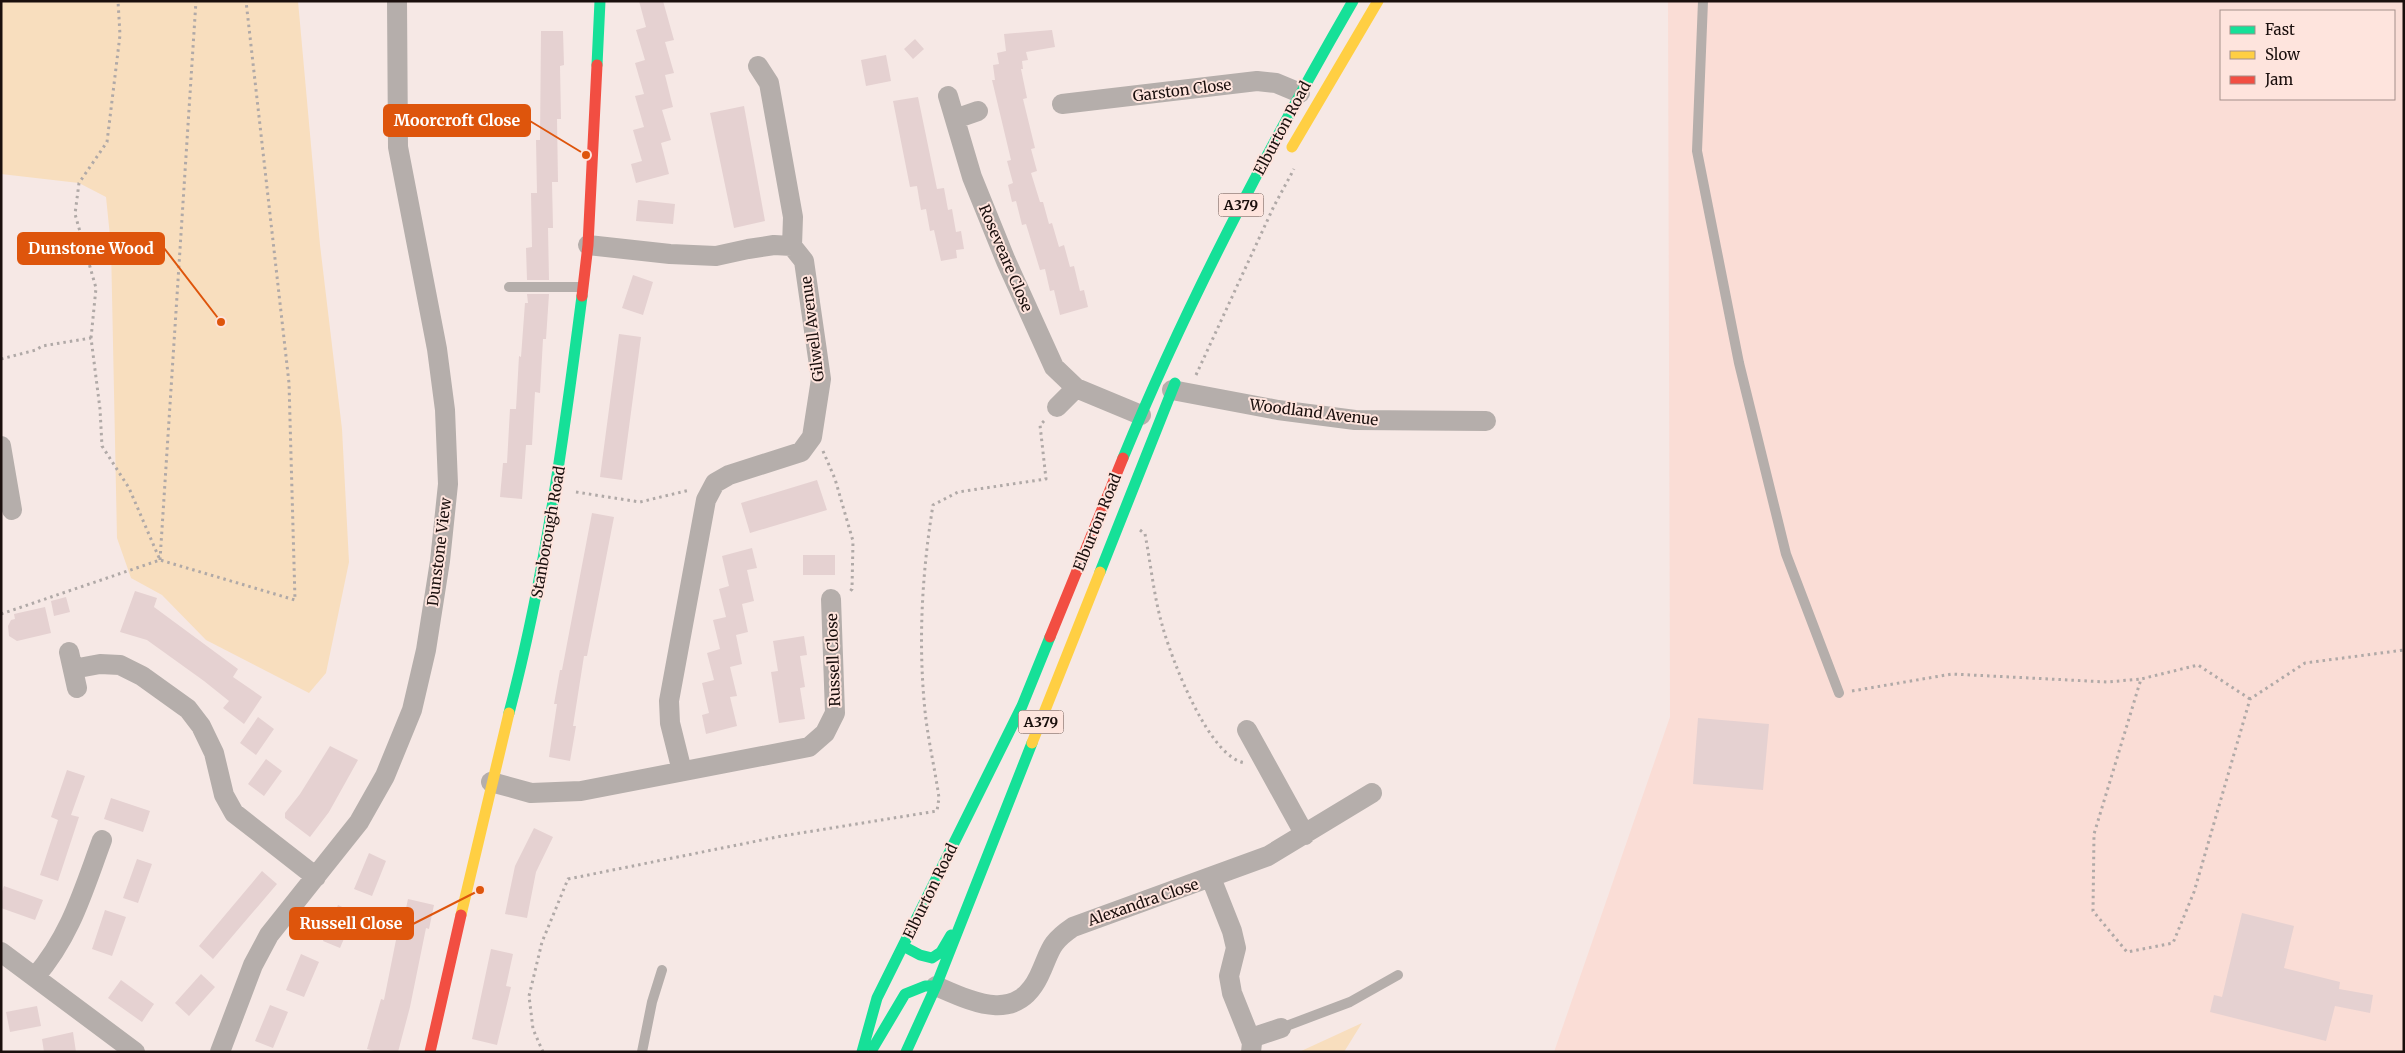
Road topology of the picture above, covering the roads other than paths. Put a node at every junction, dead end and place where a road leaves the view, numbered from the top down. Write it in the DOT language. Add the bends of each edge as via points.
graph roads {
  1 [pos="397,1"];
  2 [pos="600,1"];
  3 [pos="1354,1"];
  4 [pos="1378,1"];
  5 [pos="1702,1"];
  6 [pos="758,66"];
  7 [pos="1300,93"];
  8 [pos="948,96"];
  9 [pos="1062,104"];
  10 [pos="978,111"];
  11 [pos="955,119"];
  12 [pos="1285,159"];
  13 [pos="588,245"];
  14 [pos="792,246"];
  15 [pos="583,287"];
  16 [pos="509,288"];
  17 [pos="1176,381"];
  18 [pos="1076,388"];
  19 [pos="1057,407"];
  20 [pos="1141,415"];
  21 [pos="1486,421"];
  22 [pos="1,446"];
  23 [pos="12,510"];
  24 [pos="831,599"];
  25 [pos="73,670"];
  26 [pos="1839,694"];
  27 [pos="1246,730"];
  28 [pos="682,771"];
  29 [pos="491,782"];
  30 [pos="1372,793"];
  31 [pos="1305,835"];
  32 [pos="102,840"];
  33 [pos="316,877"];
  34 [pos="1211,878"];
  35 [pos="974,889"];
  36 [pos="903,946"];
  37 [pos="1,952"];
  38 [pos="662,970"];
  39 [pos="1398,975"];
  40 [pos="35,977"];
  41 [pos="936,986"];
  42 [pos="1281,1028"];
  43 [pos="1251,1045"];
  44 [pos="135,1052"];
  45 [pos="220,1052"];
  46 [pos="430,1052"];
  47 [pos="642,1052"];
  48 [pos="862,1052"];
  49 [pos="872,1052"];
  50 [pos="906,1052"];
  1 -- 33 [label="street, Dunstone View" via="398,147 438,358 445,410 447,493 426,650 412,710 385,776 358,822"];
  2 -- 13 [label="main road, Stanborough Road"];
  3 -- 7 [label="main road, Elburton Road / A379"];
  4 -- 12 [label="main road, Elburton Road"];
  5 -- 26 [label="lane" via="1697,151 1738,363 1786,554"];
  6 -- 14 [label="street" via="769,83 793,217"];
  7 -- 9 [label="street, Garston Close" via="1276,83 1257,81"];
  7 -- 20 [label="main road, Elburton Road / A379" via="1227,233"];
  8 -- 11 [label="street, Roseveare Close"];
  10 -- 11 [label="street"];
  11 -- 18 [label="street, Roseveare Close" via="972,177 1040,338 1054,367"];
  13 -- 14 [label="street" via="716,256 774,245"];
  13 -- 15 [label="main road, Stanborough Road"];
  14 -- 28 [label="street, Gilwell Avenue" via="804,261 821,379 812,436 801,452 729,475 715,483 706,500 669,701 670,723"];
  15 -- 16 [label="lane"];
  15 -- 29 [label="main road, Stanborough Road" via="556,488 522,664"];
  17 -- 21 [label="street, Woodland Avenue" via="1278,410 1356,420"];
  17 -- 35 [label="main road, Elburton Road / A379"];
  18 -- 19 [label="street"];
  18 -- 20 [label="street, Roseveare Close"];
  20 -- 36 [label="main road, Elburton Road / A379" via="1022,706"];
  22 -- 23 [label="street"];
  24 -- 28 [label="street, Russell Close" via="835,713 825,733 809,747"];
  25 -- 33 [label="street" via="100,664 120,665 142,676 188,710 201,726 214,753 224,795 234,813"];
  27 -- 31 [label="street"];
  28 -- 29 [label="street, Russell Close" via="582,791 548,794"];
  29 -- 46 [label="main road, Stanborough Road"];
  30 -- 31 [label="street, Alexandra Close"];
  31 -- 34 [label="street, Alexandra Close" via="1268,856"];
  32 -- 40 [label="street" via="68,930 52,958"];
  33 -- 45 [label="street, Dunstone View" via="269,935 253,965"];
  34 -- 41 [label="street, Alexandra Close" via="1073,927 1059,936 1047,952 1029,993 1005,1005 990,1006 966,1000"];
  34 -- 43 [label="street" via="1232,931 1236,948 1229,976"];
  35 -- 36 [label="main road, A379" via="961,909 943,953 935,958 926,958"];
  35 -- 41 [label="main road, Elburton Road / A379"];
  36 -- 48 [label="main road, Elburton Road / A379" via="877,998"];
  37 -- 40 [label="street"];
  38 -- 47 [label="lane"];
  39 -- 42 [label="lane" via="1350,1002"];
  40 -- 44 [label="street"];
  41 -- 49 [label="main road" via="925,986 905,994"];
  41 -- 50 [label="main road, Elburton Road / A379"];
  42 -- 43 [label="street"];
}
